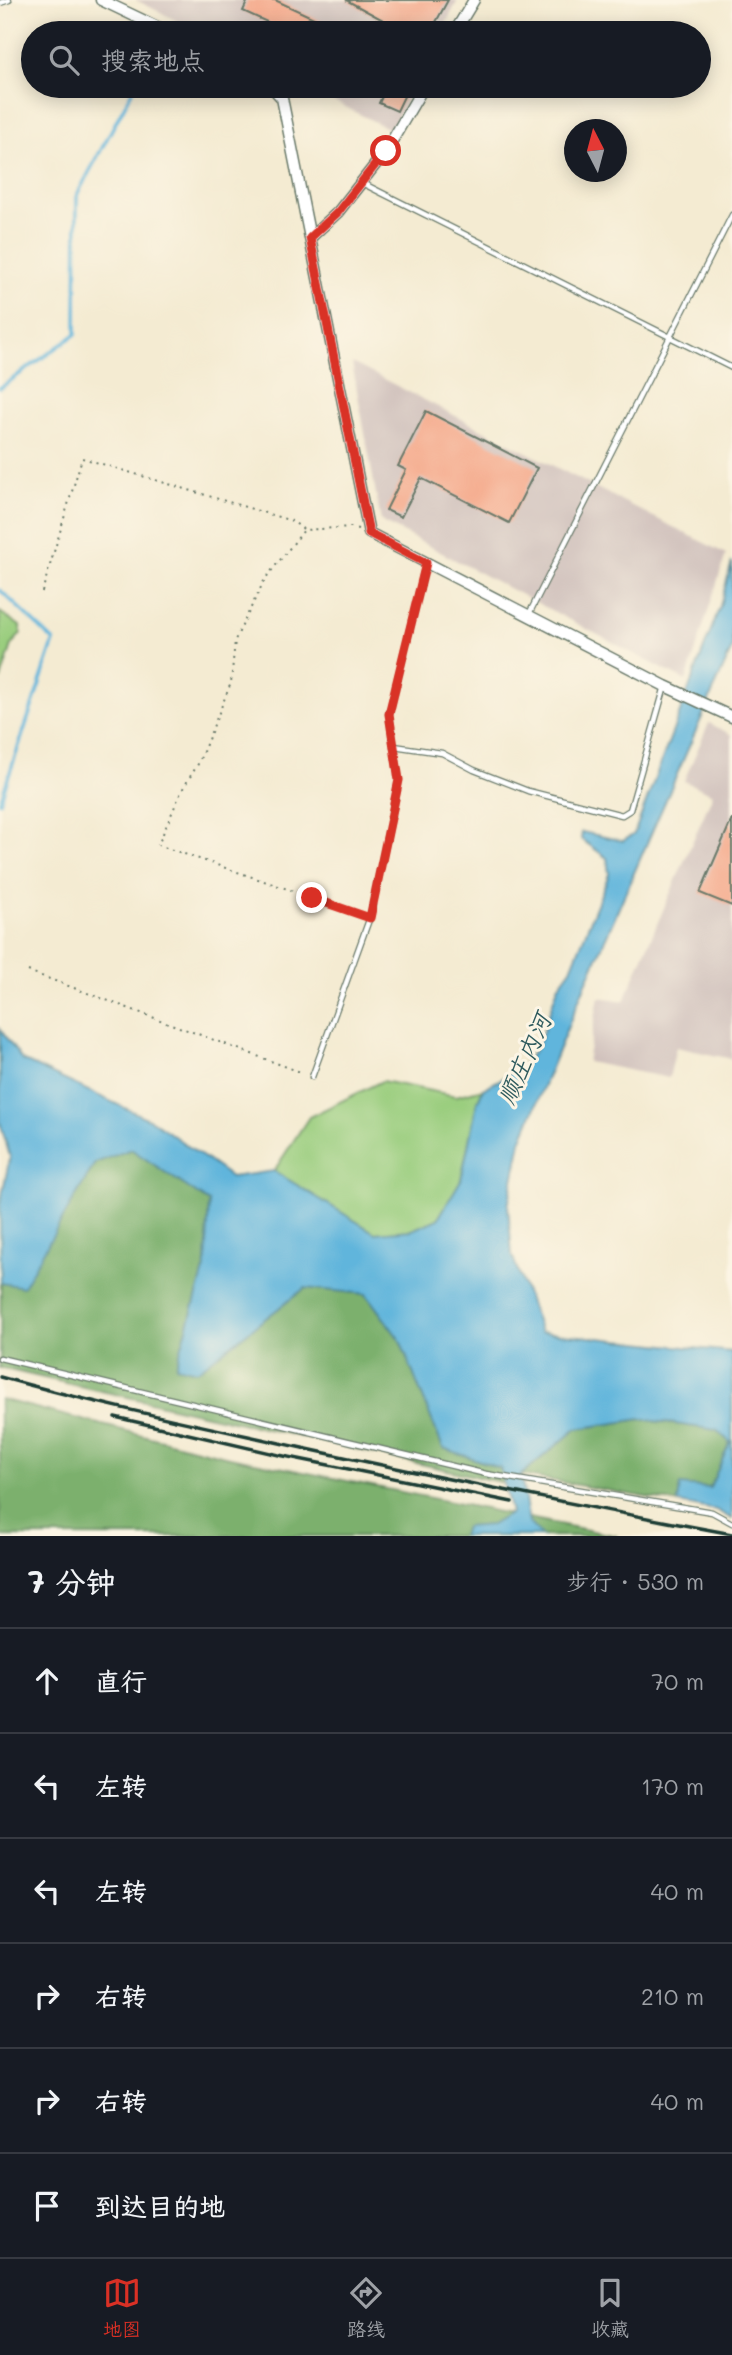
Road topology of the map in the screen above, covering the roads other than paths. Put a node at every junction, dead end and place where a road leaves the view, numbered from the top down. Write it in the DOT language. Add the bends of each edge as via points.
graph roads {
  1 [pos="9,0"];
  2 [pos="101,0"];
  3 [pos="474,0"];
  4 [pos="0,3"];
  5 [pos="145,21"];
  6 [pos="461,21"];
  7 [pos="282,98"];
  8 [pos="417,98"];
  9 [pos="361,182"];
  10 [pos="732,215"];
  11 [pos="310,238"];
  12 [pos="670,336"];
  13 [pos="732,368"];
  14 [pos="426,563"];
  15 [pos="528,615"];
  16 [pos="665,686"];
  17 [pos="732,717"];
  18 [pos="394,746"];
  19 [pos="312,1077"];
  20 [pos="0,1358"];
  21 [pos="732,1523"];
  1 -- 4 [label="lane"];
  2 -- 5 [label="street"];
  3 -- 6 [label="street"];
  7 -- 11 [label="street"];
  8 -- 9 [label="street" via="386,151"];
  9 -- 11 [label="street"];
  9 -- 12 [label="lane"];
  10 -- 12 [label="lane"];
  11 -- 14 [label="street" via="369,533"];
  12 -- 13 [label="lane"];
  12 -- 15 [label="lane"];
  14 -- 15 [label="street"];
  14 -- 18 [label="lane" via="389,714"];
  15 -- 16 [label="street"];
  16 -- 17 [label="street"];
  16 -- 18 [label="lane" via="630,810 622,815 528,791 442,753"];
  18 -- 19 [label="lane" via="399,780 370,918"];
  20 -- 21 [label="lane" via="486,1474 712,1512"];
}
